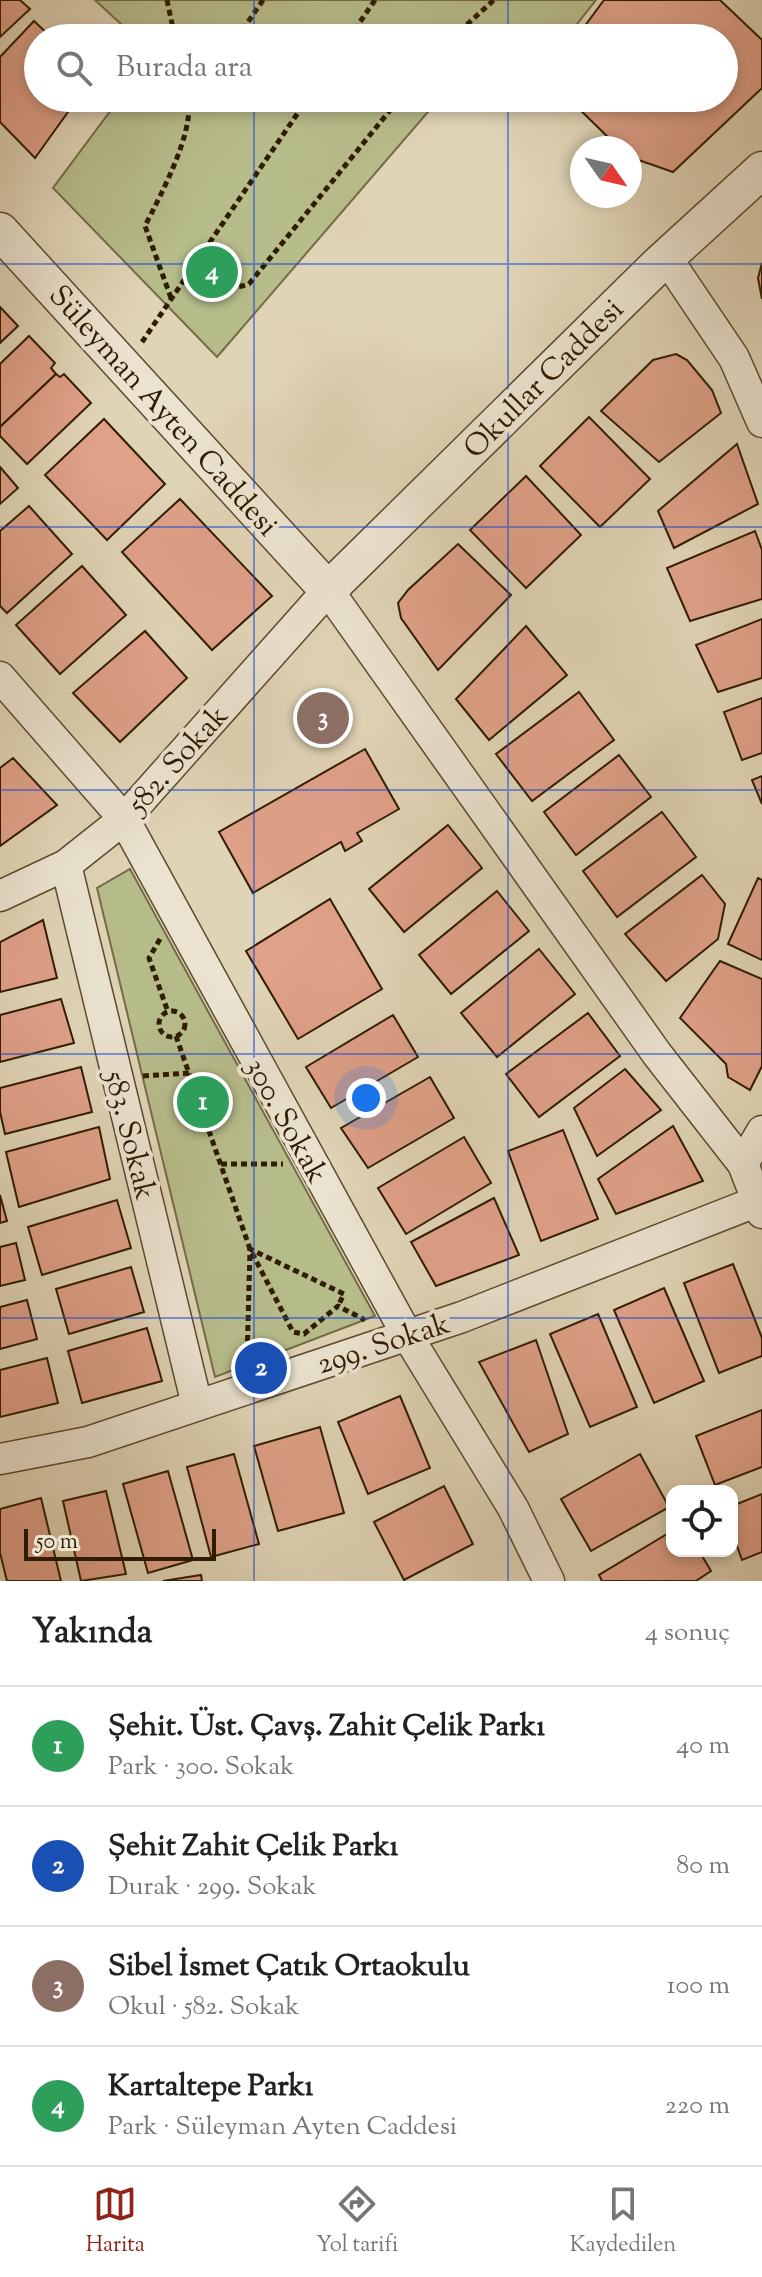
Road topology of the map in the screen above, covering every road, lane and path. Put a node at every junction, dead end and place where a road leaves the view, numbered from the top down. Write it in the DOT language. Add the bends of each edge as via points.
graph roads {
  1 [pos="167,0"];
  2 [pos="263,0"];
  3 [pos="375,0"];
  4 [pos="494,0"];
  5 [pos="172,24"];
  6 [pos="247,24"];
  7 [pos="359,24"];
  8 [pos="467,24"];
  9 [pos="188,112"];
  10 [pos="299,112"];
  11 [pos="389,112"];
  12 [pos="762,170"];
  13 [pos="0,231"];
  14 [pos="666,257"];
  15 [pos="195,265"];
  16 [pos="172,299"];
  17 [pos="125,367"];
  18 [pos="762,422"];
  19 [pos="328,590"];
  20 [pos="0,677"];
  21 [pos="124,819"];
  22 [pos="66,865"];
  23 [pos="0,896"];
  24 [pos="175,913"];
  25 [pos="168,1012"];
  26 [pos="176,1036"];
  27 [pos="190,1073"];
  28 [pos="117,1077"];
  29 [pos="762,1131"];
  30 [pos="221,1164"];
  31 [pos="312,1164"];
  32 [pos="743,1164"];
  33 [pos="760,1207"];
  34 [pos="250,1249"];
  35 [pos="338,1306"];
  36 [pos="401,1326"];
  37 [pos="247,1388"];
  38 [pos="197,1405"];
  39 [pos="0,1459"];
  40 [pos="549,1581"];
  1 -- 5 [label="path"];
  2 -- 6 [label="path"];
  3 -- 7 [label="path"];
  4 -- 8 [label="path"];
  9 -- 16 [label="path" via="168,181 145,226"];
  10 -- 15 [label="path"];
  11 -- 15 [label="path" via="249,284 224,284"];
  12 -- 14 [label="street, Okullar Caddesi"];
  13 -- 17 [label="street, Süleyman Ayten Caddesi"];
  14 -- 18 [label="street" via="734,358"];
  14 -- 19 [label="street, Okullar Caddesi"];
  15 -- 16 [label="path"];
  16 -- 17 [label="path"];
  17 -- 19 [label="street, Süleyman Ayten Caddesi"];
  19 -- 21 [label="street, 582. Sokak"];
  19 -- 32 [label="street" via="657,1054"];
  20 -- 21 [label="street, 300. Sokak"];
  21 -- 22 [label="street, 582. Sokak"];
  21 -- 24 [label="street, 300. Sokak"];
  22 -- 23 [label="street, 582. Sokak"];
  22 -- 28 [label="street, 583. Sokak"];
  24 -- 25 [label="path" via="149,958"];
  24 -- 31 [label="street, 300. Sokak"];
  25 -- 26 [label="path" via="161,1017 161,1030"];
  25 -- 26 [label="path" via="176,1011 184,1019 185,1027"];
  26 -- 27 [label="path"];
  27 -- 28 [label="path"];
  27 -- 30 [label="path"];
  28 -- 38 [label="street, 583. Sokak"];
  29 -- 32 [label="street"];
  30 -- 31 [label="path"];
  30 -- 34 [label="path"];
  31 -- 36 [label="street, 300. Sokak"];
  32 -- 33 [label="street"];
  33 -- 36 [label="street, 299. Sokak"];
  34 -- 35 [label="path" via="344,1294"];
  34 -- 35 [label="path" via="293,1332 304,1334"];
  34 -- 37 [label="path"];
  35 -- 36 [label="path" via="352,1317"];
  36 -- 37 [label="street, 299. Sokak"];
  36 -- 40 [label="street, 300. Sokak" via="513,1508"];
  37 -- 38 [label="street, 299. Sokak"];
  38 -- 39 [label="street, 299. Sokak" via="88,1442"];
}
